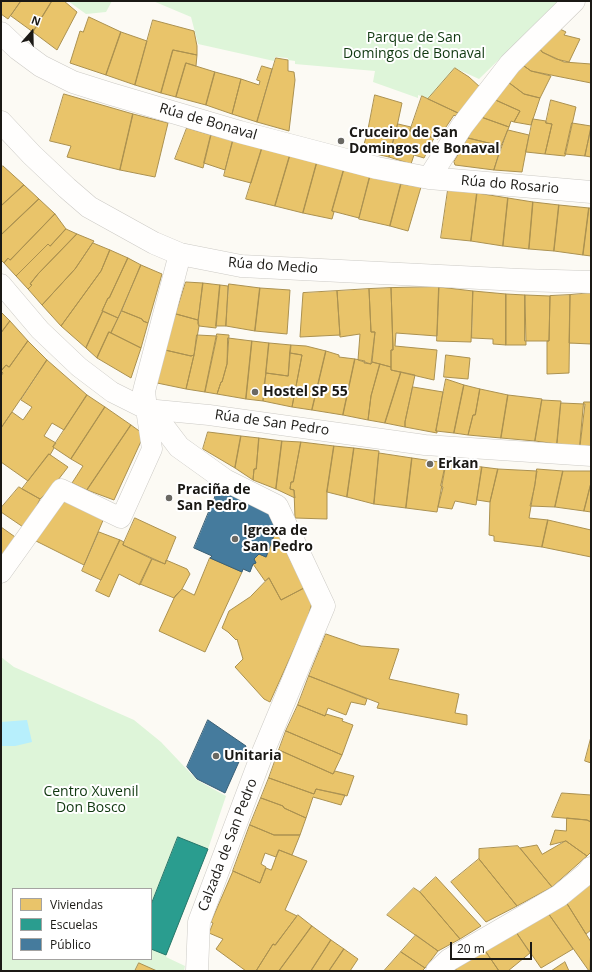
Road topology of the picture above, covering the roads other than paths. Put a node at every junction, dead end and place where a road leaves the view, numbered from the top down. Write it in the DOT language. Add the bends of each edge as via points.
graph roads {
  1 [pos="574,1"];
  2 [pos="1,33"];
  3 [pos="1,122"];
  4 [pos="429,178"];
  5 [pos="591,192"];
  6 [pos="180,254"];
  7 [pos="591,282"];
  8 [pos="1,284"];
  9 [pos="146,409"];
  10 [pos="591,456"];
  11 [pos="1,573"];
  12 [pos="591,868"];
  13 [pos="202,969"];
  14 [pos="437,971"];
  1 -- 4 [label="street" via="510,64 462,126"];
  2 -- 4 [label="street, Rúa de Bonaval" via="42,66 72,82 240,132 377,168"];
  3 -- 6 [label="street, Rúa do Medio" via="37,160 89,207 154,244"];
  4 -- 5 [label="street, Rúa do Rosario"];
  6 -- 7 [label="street, Rúa do Medio" via="241,266"];
  6 -- 9 [label="street" via="144,391"];
  8 -- 9 [label="street, Rúa de San Pedro" via="40,330 78,366 112,392"];
  9 -- 10 [label="street, Rúa de San Pedro" via="209,414 424,445"];
  9 -- 11 [label="street" via="152,449 121,518 61,489"];
  9 -- 13 [label="street, Calzada de San Pedro" via="160,422 179,448 225,480 277,506 324,606 261,756 199,922"];
  12 -- 14 [label="street" via="559,896 449,960"];
}
